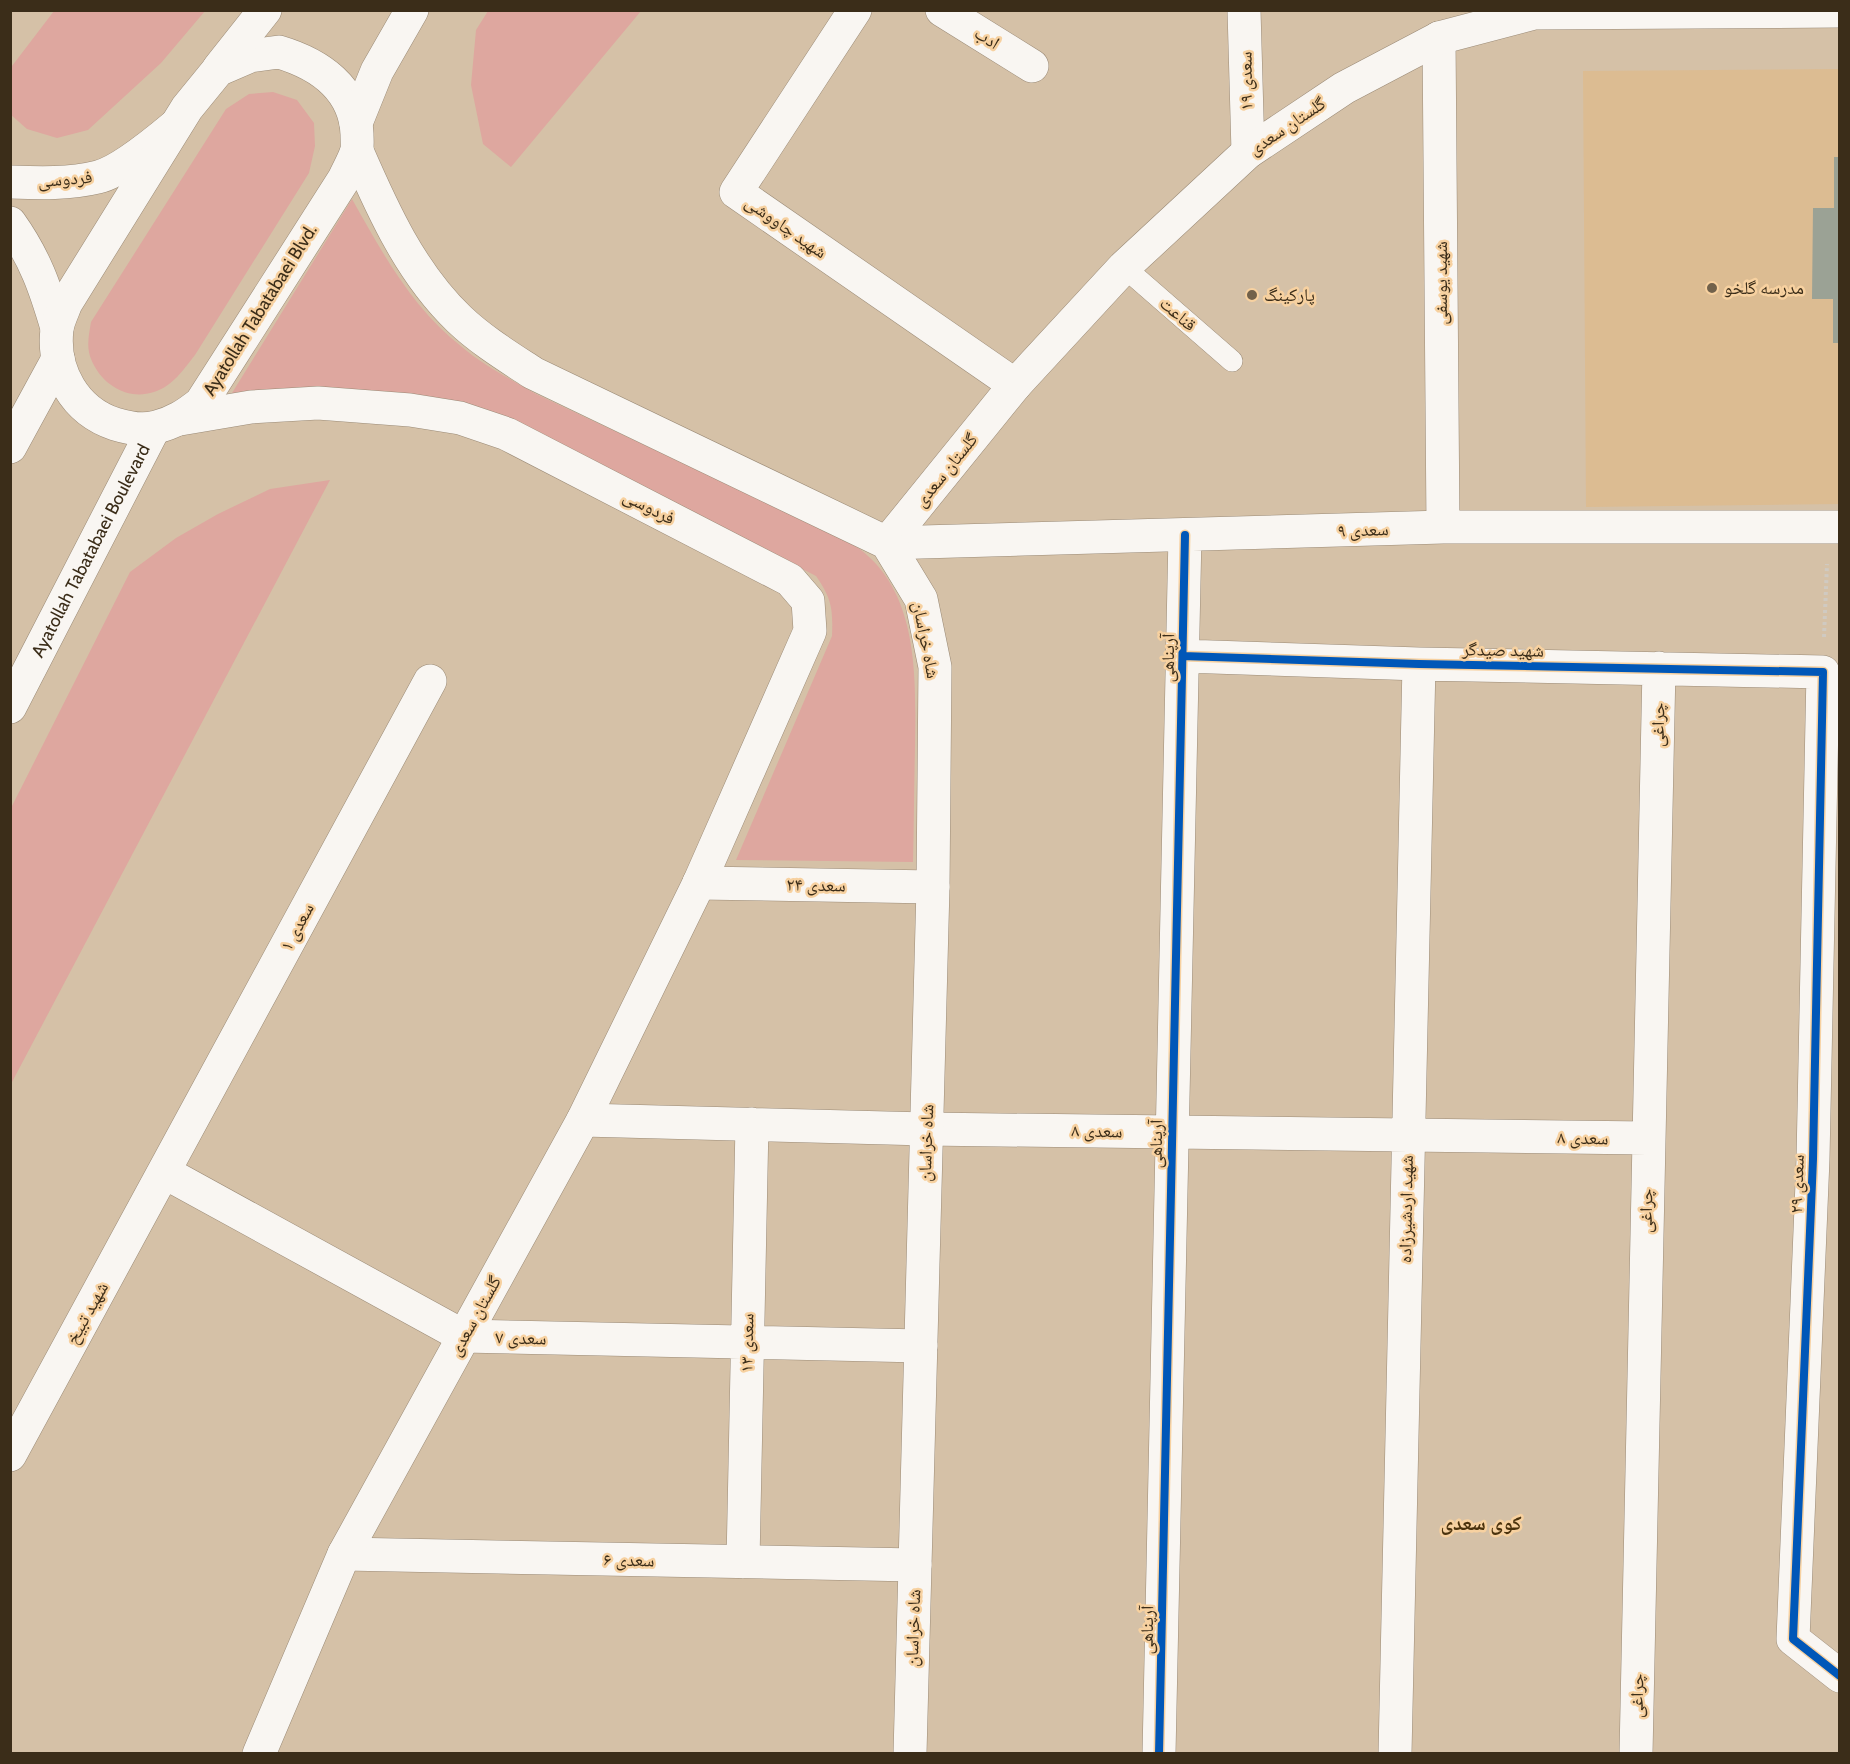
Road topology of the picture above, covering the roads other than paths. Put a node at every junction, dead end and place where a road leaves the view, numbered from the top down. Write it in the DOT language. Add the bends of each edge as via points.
graph roads {
  1 [pos="265,10"];
  2 [pos="412,10"];
  3 [pos="855,10"];
  4 [pos="942,10"];
  5 [pos="1244,10"];
  6 [pos="1839,11"];
  7 [pos="1439,38"];
  8 [pos="1032,66"];
  9 [pos="218,70"];
  10 [pos="176,125"];
  11 [pos="357,137"];
  12 [pos="1248,152"];
  13 [pos="10,182"];
  14 [pos="10,223"];
  15 [pos="1124,267"];
  16 [pos="57,344"];
  17 [pos="1232,361"];
  18 [pos="1014,385"];
  19 [pos="167,424"];
  20 [pos="10,447"];
  21 [pos="1443,527"];
  22 [pos="1834,527"];
  23 [pos="1185,535"];
  24 [pos="887,543"];
  25 [pos="1183,656"];
  26 [pos="1419,664"];
  27 [pos="1659,668"];
  28 [pos="1823,672"];
  29 [pos="430,681"];
  30 [pos="10,707"];
  31 [pos="699,883"];
  32 [pos="933,887"];
  33 [pos="583,1120"];
  34 [pos="752,1124"];
  35 [pos="926,1129"];
  36 [pos="1171,1132"];
  37 [pos="1408,1135"];
  38 [pos="1647,1138"];
  39 [pos="1826,1159"];
  40 [pos="164,1172"];
  41 [pos="463,1336"];
  42 [pos="747,1343"];
  43 [pos="921,1346"];
  44 [pos="10,1455"];
  45 [pos="344,1554"];
  46 [pos="743,1562"];
  47 [pos="915,1565"];
  48 [pos="1839,1676"];
  49 [pos="259,1754"];
  50 [pos="910,1754"];
  51 [pos="1159,1754"];
  52 [pos="1395,1754"];
  53 [pos="1636,1754"];
  1 -- 9 [label="street"];
  2 -- 11 [label="street" via="377,71"];
  3 -- 18 [label="street, شهید چاووشی" via="736,192"];
  4 -- 8 [label="street, ادب"];
  5 -- 12 [label="street, سعدی ۱۹"];
  6 -- 7 [label="street, گلستان سعدی" via="1534,13"];
  7 -- 12 [label="street, گلستان سعدی" via="1344,88"];
  7 -- 21 [label="street, شهید یوسفی"];
  9 -- 10 [label="street"];
  9 -- 11 [label="street" via="250,56 279,52 301,59 328,75 346,96"];
  10 -- 13 [label="street, فردوسی" via="138,155 100,177 54,184"];
  10 -- 16 [label="street" via="66,303"];
  11 -- 19 [label="street, Ayatollah Tabatabaei Blvd." via="344,178 201,403"];
  11 -- 24 [label="street" via="381,207 406,252 458,318 494,348 532,373"];
  12 -- 15 [label="street, گلستان سعدی"];
  14 -- 16 [label="street" via="27,247 44,284"];
  15 -- 17 [label="lane, قناعت"];
  15 -- 18 [label="street, گلستان سعدی"];
  16 -- 19 [label="street" via="64,382 80,404 101,420 127,428"];
  16 -- 20 [label="street"];
  18 -- 24 [label="street, گلستان سعدی"];
  19 -- 30 [label="street, Ayatollah Tabatabaei Boulevard"];
  19 -- 31 [label="street, فردوسی" via="251,407 318,403 460,418 507,434 790,580 808,601 810,631"];
  21 -- 22 [label="street, سعدی ۹"];
  21 -- 23 [label="street, سعدی ۹"];
  23 -- 24 [label="street, سعدی ۹"];
  23 -- 25 [label="street, آرپناهی"];
  24 -- 32 [label="street, شاه خراسان" via="921,599 935,667"];
  25 -- 26 [label="street, شهید صیدگر"];
  25 -- 36 [label="street, آرپناهی"];
  26 -- 27 [label="street, شهید صیدگر"];
  26 -- 37 [label="street, شهید اردشیرزاده"];
  27 -- 28 [label="street, شهید صیدگر"];
  27 -- 38 [label="street, چراغی"];
  28 -- 39 [label="street, سعدی ۲۹"];
  29 -- 40 [label="street, سعدی ۱"];
  31 -- 32 [label="street, سعدی ۲۴"];
  31 -- 33 [label="street, گلستان سعدی"];
  32 -- 35 [label="street, شاه خراسان"];
  33 -- 34 [label="street, سعدی ۸"];
  33 -- 41 [label="street, گلستان سعدی"];
  34 -- 35 [label="street, سعدی ۸"];
  34 -- 42 [label="street, سعدی ۱۳"];
  35 -- 36 [label="street, سعدی ۸"];
  35 -- 43 [label="street, شاه خراسان"];
  36 -- 37 [label="street, سعدی ۸"];
  36 -- 51 [label="street, آرپناهی"];
  37 -- 38 [label="street, سعدی ۸"];
  37 -- 52 [label="street, شهید اردشیرزاده"];
  38 -- 53 [label="street, چراغی"];
  39 -- 48 [label="street, سعدی ۲۹" via="1793,1639"];
  40 -- 41 [label="street, سعدی ۷"];
  40 -- 44 [label="street, شهید تبیخ"];
  41 -- 42 [label="street, سعدی ۷"];
  41 -- 45 [label="street, گلستان سعدی"];
  42 -- 43 [label="street, سعدی ۷"];
  42 -- 46 [label="street, سعدی ۱۳"];
  43 -- 47 [label="street, شاه خراسان"];
  45 -- 46 [label="street, سعدی ۶"];
  45 -- 49 [label="street, گلستان سعدی"];
  46 -- 47 [label="street, سعدی ۶"];
  47 -- 50 [label="street, شاه خراسان"];
}
